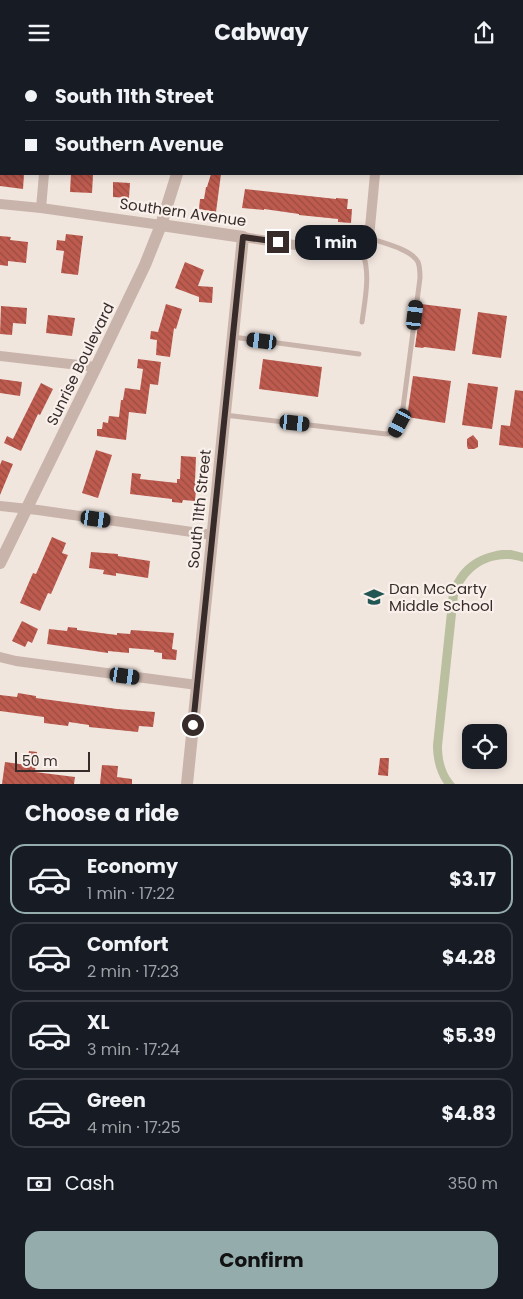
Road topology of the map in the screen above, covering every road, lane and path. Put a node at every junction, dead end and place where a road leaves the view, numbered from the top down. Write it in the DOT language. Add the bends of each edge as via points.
graph roads {
  1 [pos="44,175"];
  2 [pos="177,175"];
  3 [pos="375,175"];
  4 [pos="0,204"];
  5 [pos="40,208"];
  6 [pos="161,225"];
  7 [pos="243,237"];
  8 [pos="368,238"];
  9 [pos="362,251"];
  10 [pos="362,322"];
  11 [pos="233,337"];
  12 [pos="358,354"];
  13 [pos="0,356"];
  14 [pos="96,367"];
  15 [pos="225,415"];
  16 [pos="0,506"];
  17 [pos="27,509"];
  18 [pos="212,535"];
  19 [pos="0,563"];
  20 [pos="0,657"];
  21 [pos="197,685"];
  22 [pos="187,784"];
  1 -- 5 [label="street"];
  2 -- 6 [label="street, Sunrise Boulevard"];
  3 -- 8 [label="street"];
  4 -- 5 [label="street, Southern Avenue"];
  5 -- 6 [label="street, Southern Avenue"];
  6 -- 7 [label="street, Southern Avenue"];
  6 -- 14 [label="street, Sunrise Boulevard"];
  7 -- 9 [label="street, Southern Avenue" via="347,253"];
  7 -- 11 [label="street, South 11th Street"];
  8 -- 9 [label="street"];
  8 -- 15 [label="lane" via="413,255 419,264 420,278 403,408 396,432 386,434"];
  9 -- 10 [label="lane" via="367,271"];
  11 -- 12 [label="lane"];
  11 -- 15 [label="street, South 11th Street"];
  13 -- 14 [label="street"];
  14 -- 17 [label="street, Sunrise Boulevard"];
  15 -- 18 [label="street, South 11th Street"];
  16 -- 17 [label="street"];
  17 -- 18 [label="street"];
  17 -- 19 [label="street, Sunrise Boulevard"];
  18 -- 21 [label="street, South 11th Street"];
  20 -- 21 [label="street"];
  21 -- 22 [label="street, South 11th Street"];
}
